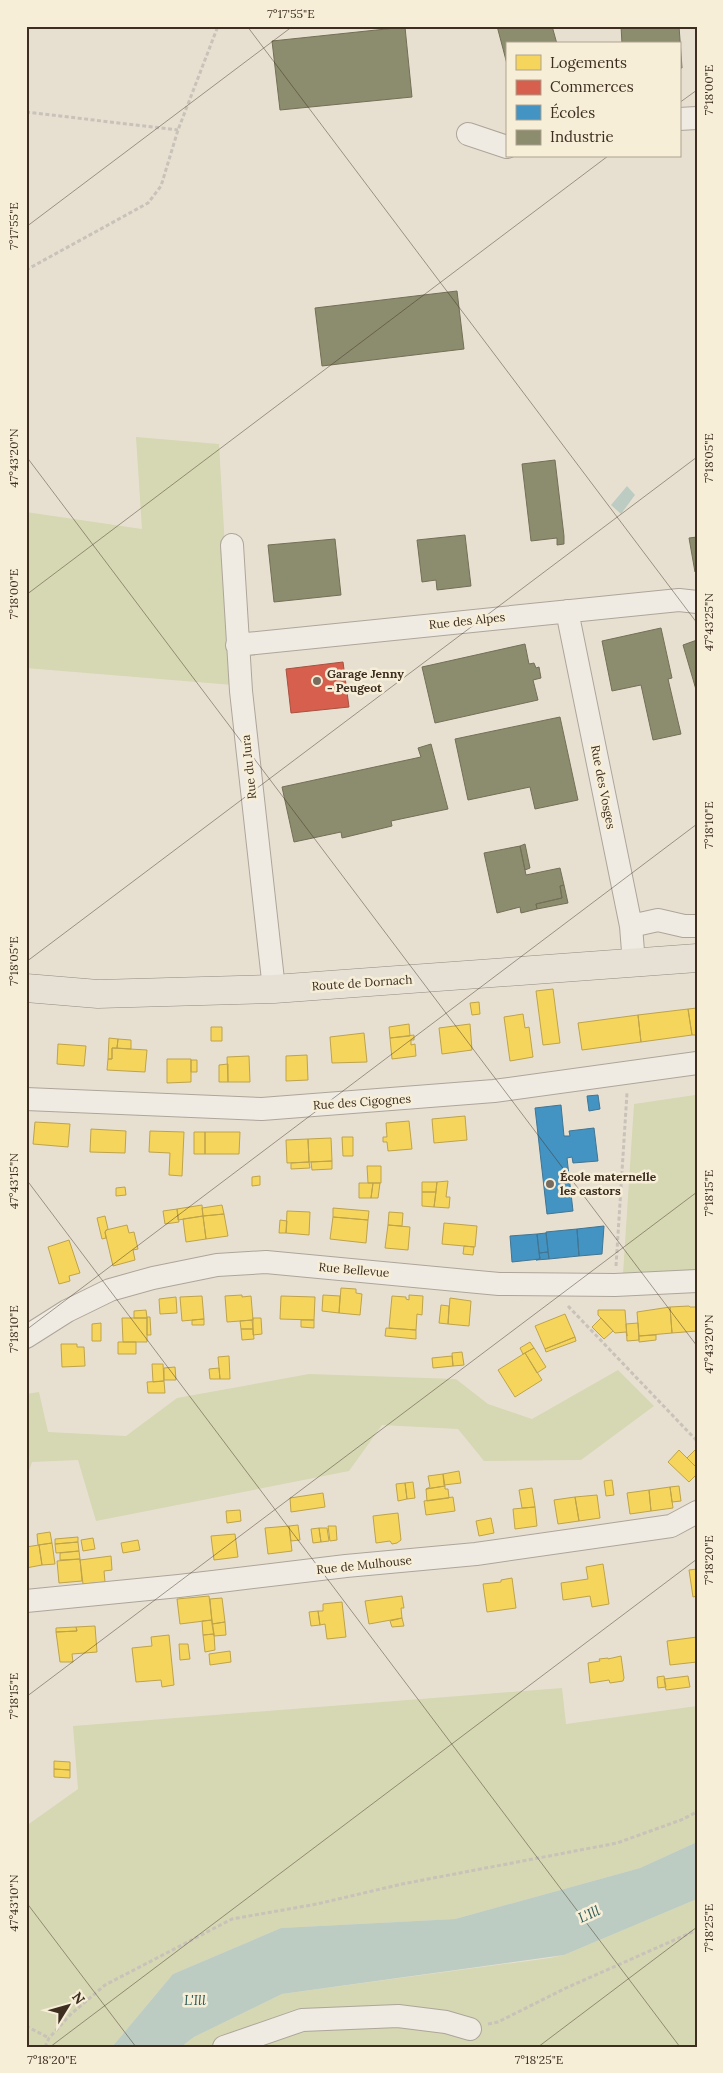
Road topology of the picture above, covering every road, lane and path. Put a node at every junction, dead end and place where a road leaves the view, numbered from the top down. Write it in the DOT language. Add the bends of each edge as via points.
graph roads {
  1 [pos="218,26"];
  2 [pos="26,112"];
  3 [pos="697,118"];
  4 [pos="680,119"];
  5 [pos="178,130"];
  6 [pos="468,134"];
  7 [pos="506,147"];
  8 [pos="26,270"];
  9 [pos="232,545"];
  10 [pos="697,602"];
  11 [pos="567,611"];
  12 [pos="237,645"];
  13 [pos="631,926"];
  14 [pos="697,926"];
  15 [pos="697,958"];
  16 [pos="634,964"];
  17 [pos="26,988"];
  18 [pos="274,989"];
  19 [pos="697,1063"];
  20 [pos="628,1072"];
  21 [pos="26,1099"];
  22 [pos="697,1281"];
  23 [pos="559,1285"];
  24 [pos="615,1285"];
  25 [pos="26,1337"];
  26 [pos="697,1441"];
  27 [pos="697,1512"];
  28 [pos="26,1601"];
  29 [pos="697,1812"];
  30 [pos="697,1930"];
  31 [pos="26,2026"];
  32 [pos="470,2029"];
  33 [pos="49,2038"];
  34 [pos="44,2047"];
  35 [pos="224,2047"];
  1 -- 5 [label="path"];
  2 -- 5 [label="path"];
  3 -- 4 [label="street"];
  5 -- 8 [label="path" via="162,186 148,203"];
  6 -- 7 [label="street"];
  9 -- 12 [label="street, Rue du Jura"];
  10 -- 11 [label="street, Rue des Alpes" via="679,600"];
  11 -- 12 [label="street, Rue des Alpes"];
  11 -- 13 [label="street, Rue des Vosges"];
  12 -- 18 [label="street, Rue du Jura"];
  13 -- 14 [label="street" via="658,920"];
  13 -- 16 [label="street, Rue des Vosges"];
  15 -- 16 [label="main road, Route de Dornach"];
  16 -- 18 [label="main road, Route de Dornach"];
  17 -- 18 [label="main road, Route de Dornach" via="98,994"];
  19 -- 20 [label="street, Rue des Cigognes"];
  20 -- 21 [label="street, Rue des Cigognes" via="494,1091 262,1109"];
  20 -- 24 [label="path"];
  22 -- 24 [label="street, Rue Bellevue"];
  23 -- 24 [label="street, Rue Bellevue"];
  23 -- 25 [label="street, Rue Bellevue" via="499,1284 266,1262 217,1265 110,1290 67,1311"];
  23 -- 26 [label="path" via="562,1299"];
  27 -- 28 [label="street, Rue de Mulhouse" via="671,1526 476,1554"];
  29 -- 33 [label="path" via="618,1844 232,1919 105,1986 71,2014"];
  30 -- 32 [label="path" via="498,2022"];
  31 -- 33 [label="path"];
  32 -- 35 [label="street" via="446,2022 398,2016 302,2020"];
  33 -- 34 [label="path"];
}
